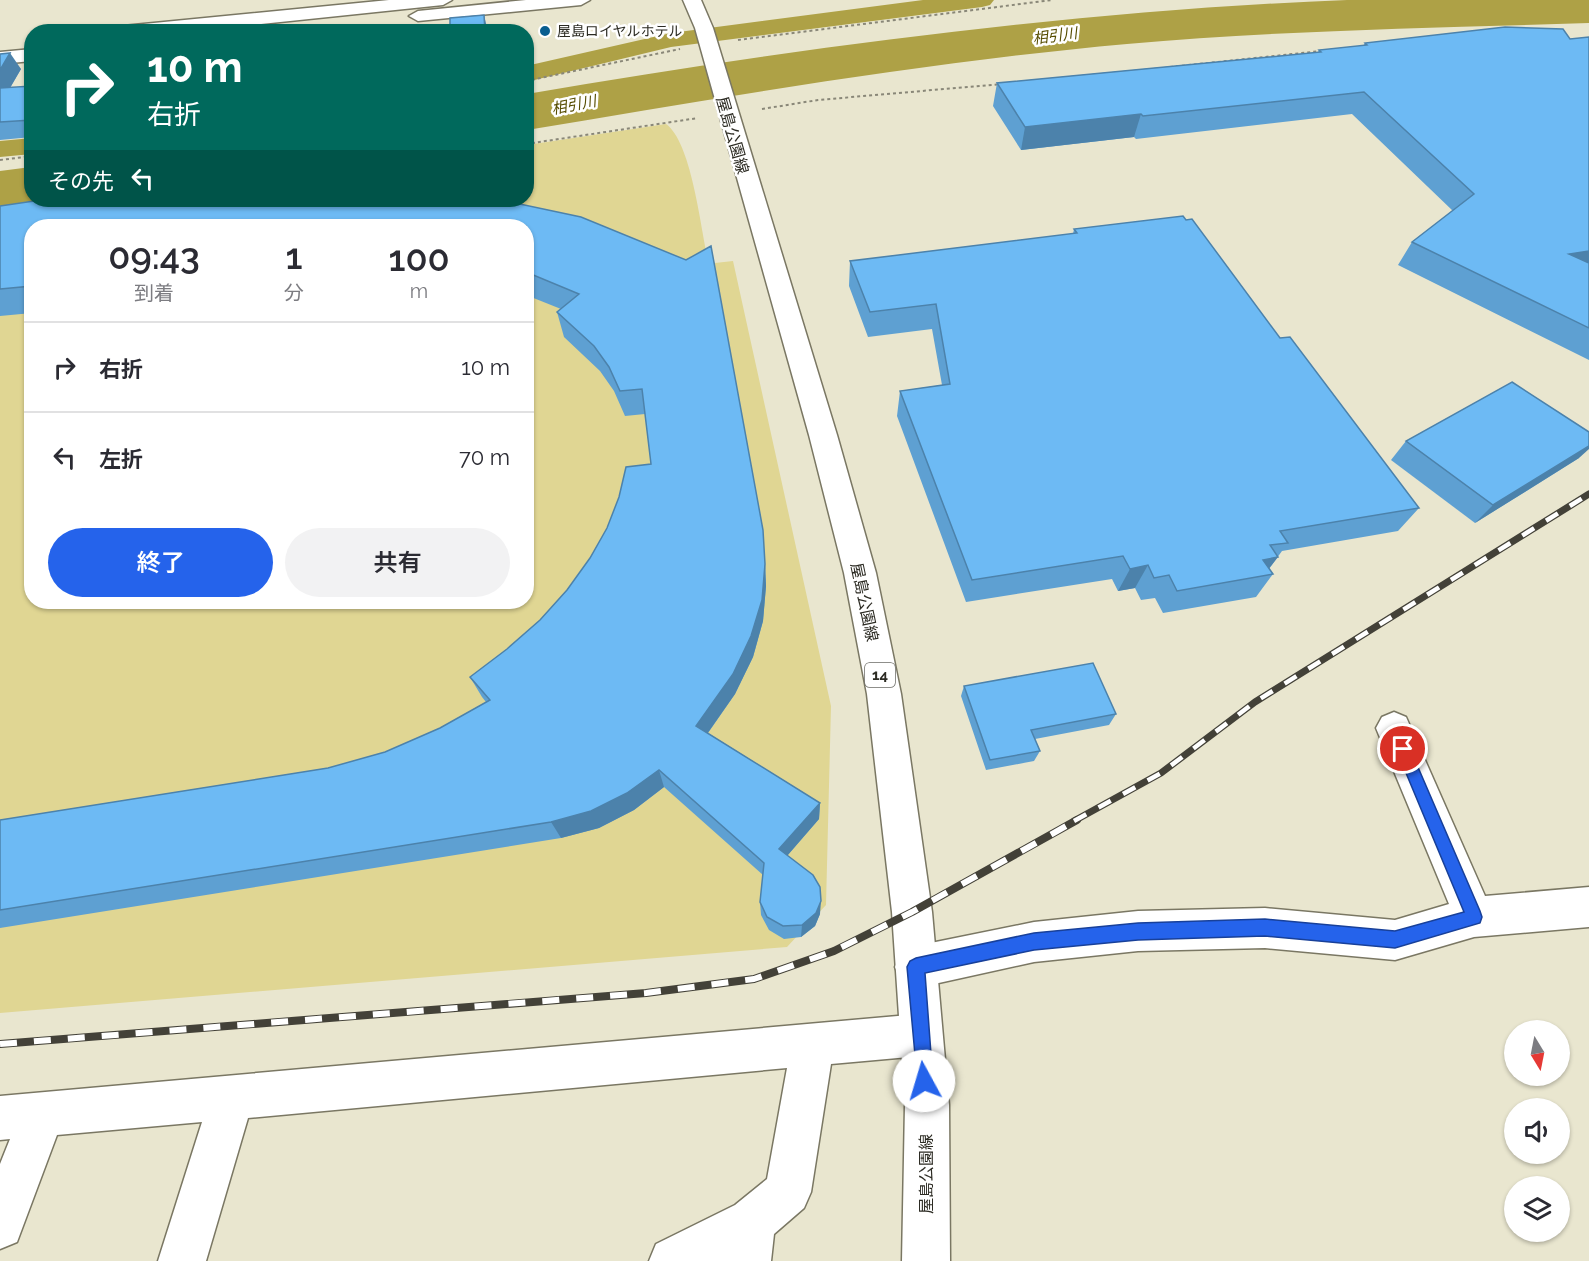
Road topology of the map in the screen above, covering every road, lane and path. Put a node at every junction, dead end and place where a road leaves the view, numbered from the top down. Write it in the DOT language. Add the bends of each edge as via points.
graph roads {
  1 [pos="443,0"];
  2 [pos="581,0"];
  3 [pos="692,0"];
  4 [pos="1052,0"];
  5 [pos="203,24"];
  6 [pos="344,24"];
  7 [pos="707,40"];
  8 [pos="24,41"];
  9 [pos="0,44"];
  10 [pos="1329,51"];
  11 [pos="24,56"];
  12 [pos="0,58"];
  13 [pos="1167,67"];
  14 [pos="534,79"];
  15 [pos="1011,84"];
  16 [pos="726,110"];
  17 [pos="534,143"];
  18 [pos="24,157"];
  19 [pos="0,160"];
  20 [pos="1394,728"];
  21 [pos="1589,907"];
  22 [pos="1474,917"];
  23 [pos="916,967"];
  24 [pos="920,1035"];
  25 [pos="813,1044"];
  26 [pos="232,1097"];
  27 [pos="21,1116"];
  28 [pos="0,1225"];
  29 [pos="750,1242"];
  30 [pos="182,1261"];
  31 [pos="673,1261"];
  32 [pos="926,1261"];
  1 -- 5 [label="main road"];
  2 -- 6 [label="main road"];
  3 -- 7 [label="main road, 屋島公園線 / 14"];
  4 -- 7 [label="path"];
  7 -- 14 [label="path"];
  7 -- 16 [label="main road, 屋島公園線 / 14"];
  8 -- 9 [label="main road"];
  10 -- 13 [label="path"];
  11 -- 12 [label="main road"];
  15 -- 16 [label="path"];
  16 -- 17 [label="path"];
  16 -- 23 [label="main road, 屋島公園線 / 14" via="860,573 884,694"];
  18 -- 19 [label="path"];
  20 -- 22 [label="main road"];
  21 -- 22 [label="main road"];
  22 -- 23 [label="main road" via="1395,940 1265,928 1138,932 1034,942"];
  23 -- 24 [label="main road, 屋島公園線 / 14"];
  24 -- 25 [label="main road"];
  24 -- 32 [label="main road, 屋島公園線 / 14" via="927,1105"];
  25 -- 26 [label="main road"];
  25 -- 29 [label="main road" via="788,1192"];
  26 -- 27 [label="main road"];
  26 -- 30 [label="main road"];
  27 -- 28 [label="main road"];
  29 -- 31 [label="main road"];
}
